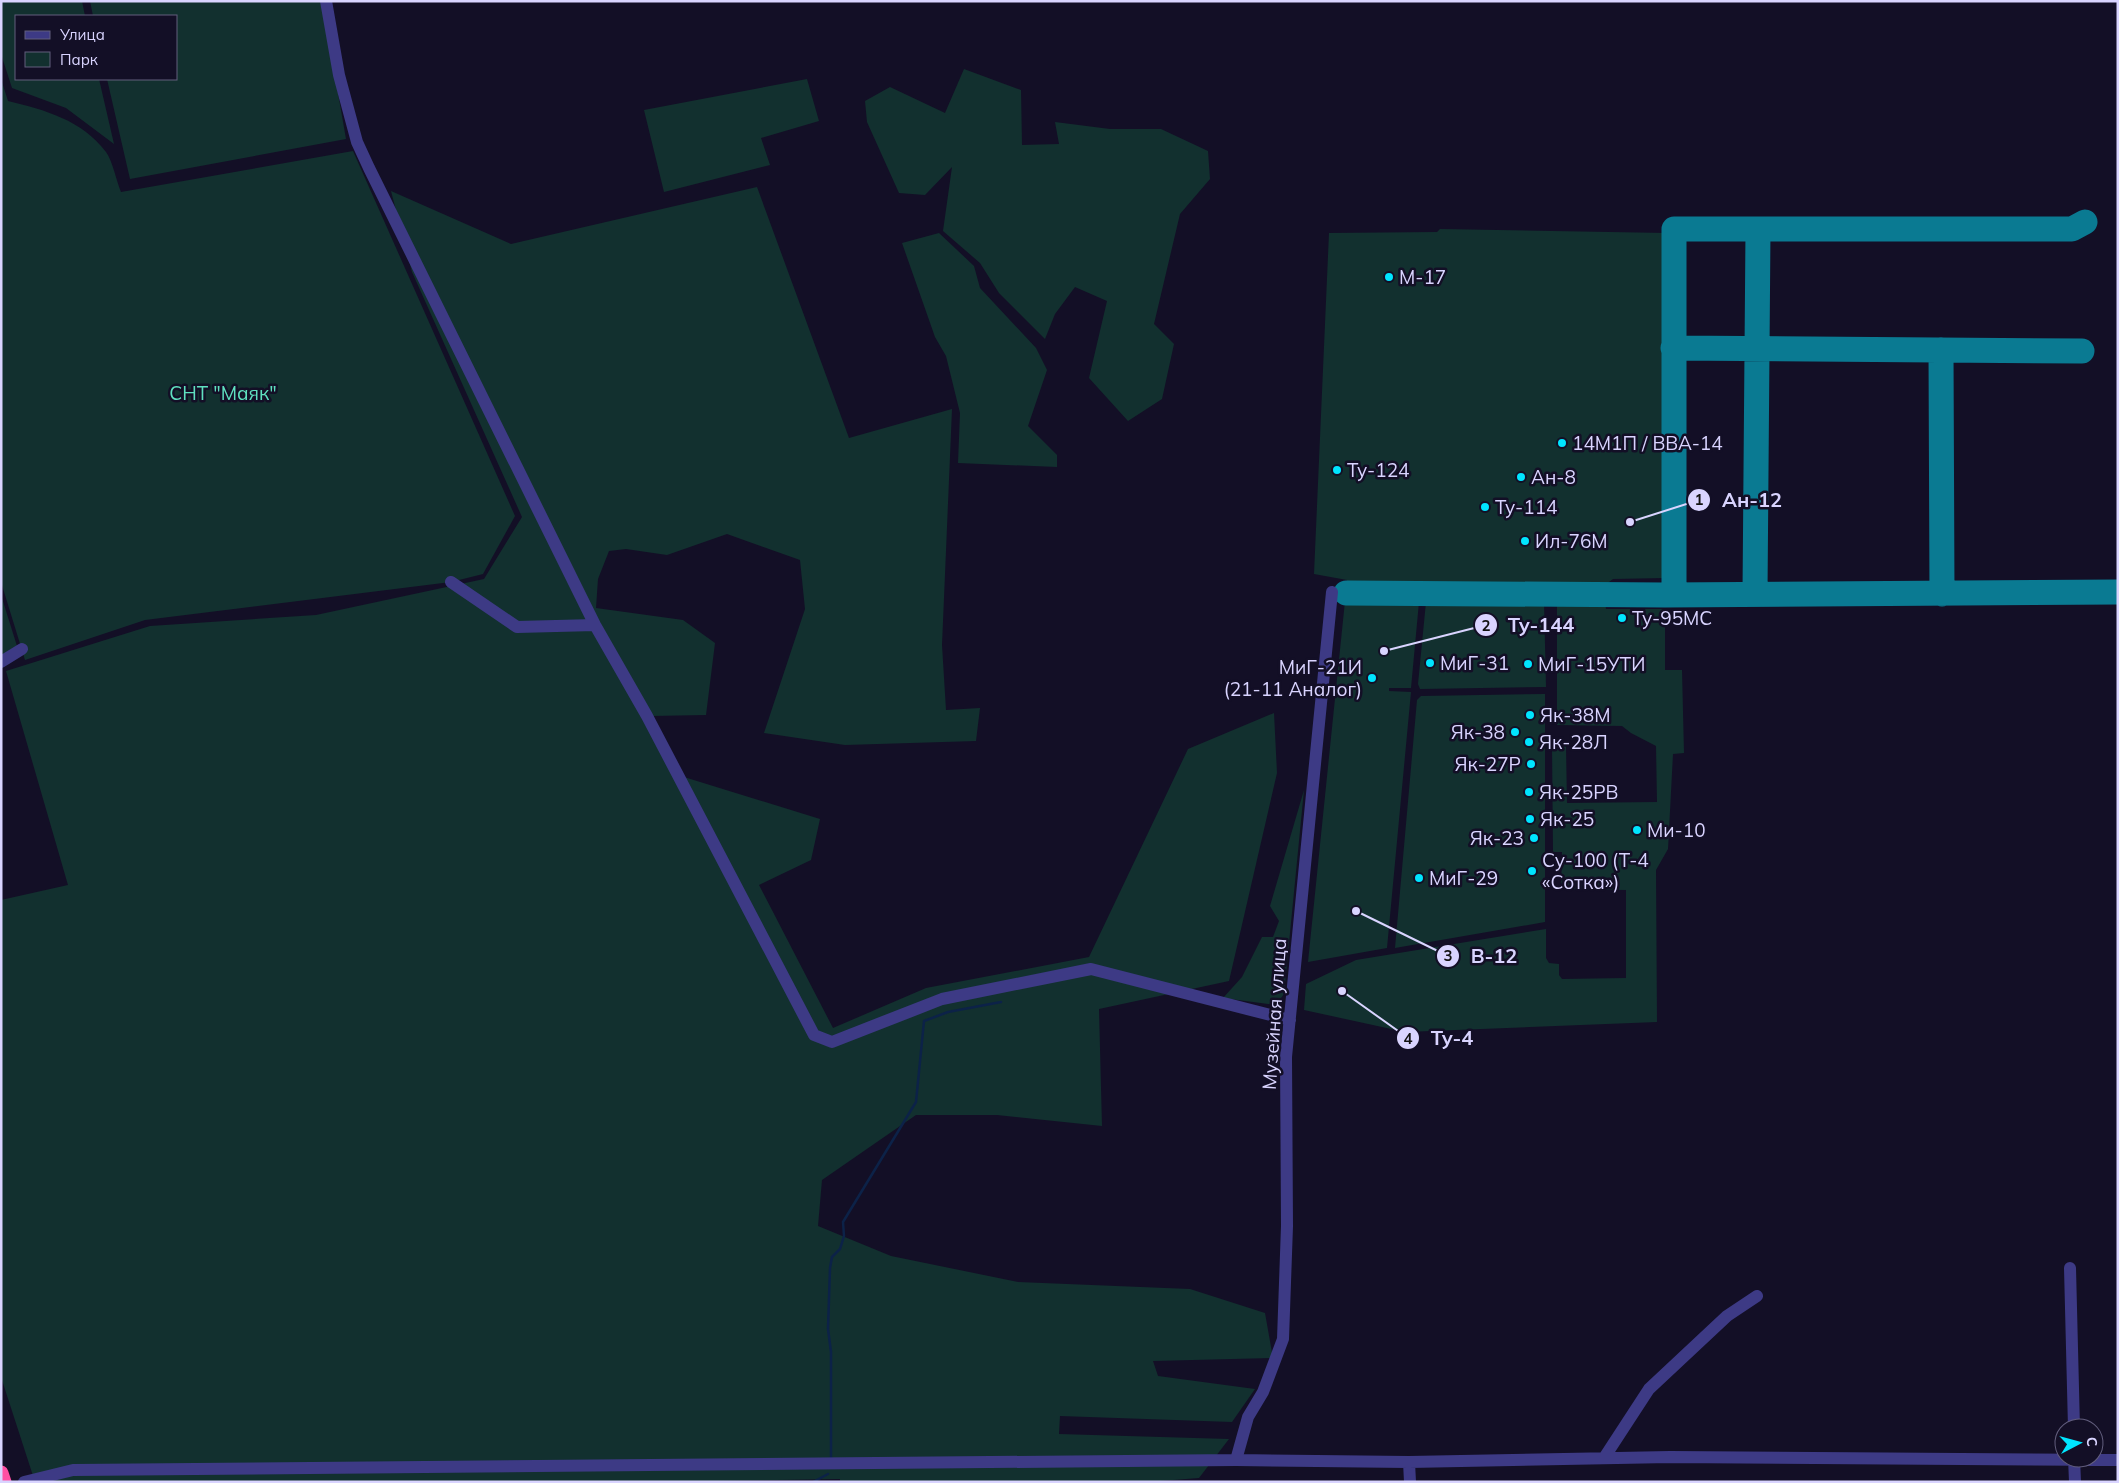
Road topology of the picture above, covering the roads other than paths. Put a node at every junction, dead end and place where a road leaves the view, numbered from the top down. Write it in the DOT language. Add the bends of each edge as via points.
graph roads {
  1 [pos="326,1"];
  2 [pos="451,582"];
  3 [pos="1332,592"];
  4 [pos="595,625"];
  5 [pos="22,649"];
  6 [pos="1,662"];
  7 [pos="1290,1020"];
  8 [pos="2070,1268"];
  9 [pos="1757,1296"];
  10 [pos="2074,1418"];
  11 [pos="1604,1458"];
  12 [pos="2054,1459"];
  13 [pos="1236,1460"];
  14 [pos="2104,1460"];
  15 [pos="2118,1460"];
  16 [pos="1409,1462"];
  17 [pos="2074,1468"];
  18 [pos="1,1473"];
  19 [pos="4,1482"];
  20 [pos="24,1482"];
  21 [pos="1410,1482"];
  22 [pos="2075,1482"];
  1 -- 4 [label="street" via="339,75 357,142"];
  2 -- 4 [label="street" via="517,627"];
  3 -- 7 [label="street, Музейная улица"];
  4 -- 7 [label="street" via="647,716 814,1035 832,1042 942,999 1091,969"];
  5 -- 6 [label="street"];
  7 -- 13 [label="street, Музейная улица" via="1286,1058 1287,1226 1283,1339 1263,1392 1248,1417"];
  8 -- 10 [label="street"];
  9 -- 11 [label="street" via="1727,1316 1650,1388"];
  11 -- 12 [label="street"];
  11 -- 16 [label="street"];
  13 -- 16 [label="street"];
  13 -- 20 [label="street" via="73,1470"];
  14 -- 15 [label="street"];
  16 -- 21 [label="street"];
  17 -- 22 [label="street"];
  18 -- 19 [label="highway"];
}
